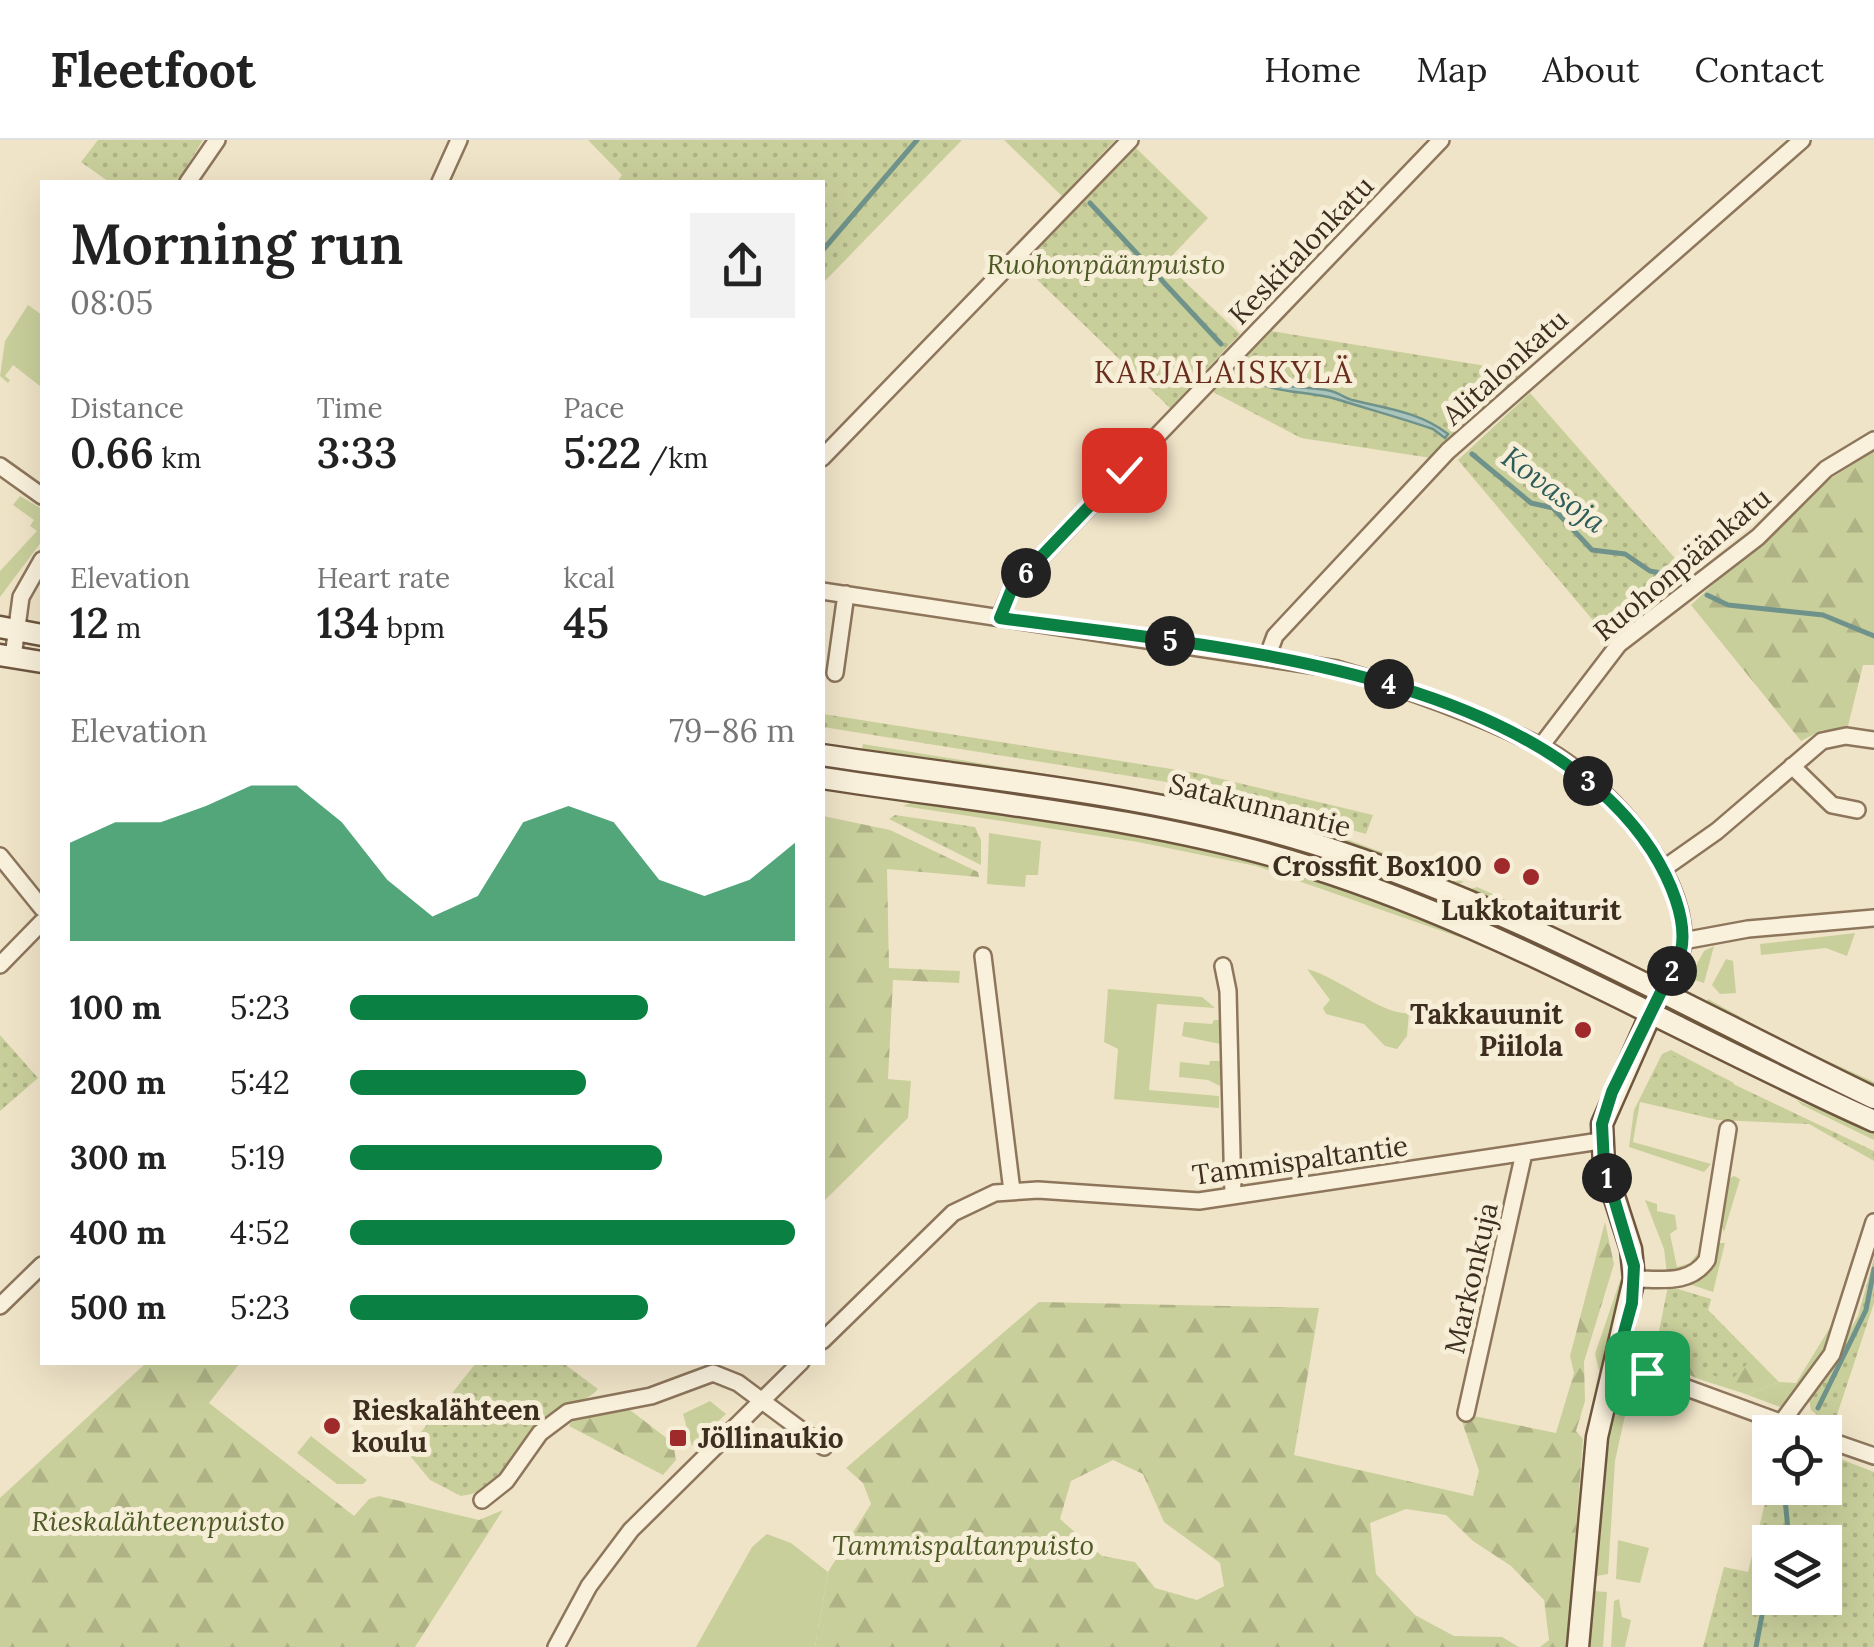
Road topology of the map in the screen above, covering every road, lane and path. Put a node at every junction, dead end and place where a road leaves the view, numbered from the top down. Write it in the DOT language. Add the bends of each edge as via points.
graph roads {
  1 [pos="217,140"];
  2 [pos="459,140"];
  3 [pos="1130,140"];
  4 [pos="1441,140"];
  5 [pos="1802,140"];
  6 [pos="189,180"];
  7 [pos="441,180"];
  8 [pos="1874,440"];
  9 [pos="825,455"];
  10 [pos="0,466"];
  11 [pos="40,495"];
  12 [pos="40,564"];
  13 [pos="825,591"];
  14 [pos="846,594"];
  15 [pos="1000,618"];
  16 [pos="8,628"];
  17 [pos="40,634"];
  18 [pos="6,656"];
  19 [pos="1268,656"];
  20 [pos="40,662"];
  21 [pos="835,673"];
  22 [pos="1874,740"];
  23 [pos="1541,746"];
  24 [pos="825,755"];
  25 [pos="1792,766"];
  26 [pos="825,778"];
  27 [pos="1858,810"];
  28 [pos="0,856"];
  29 [pos="1663,868"];
  30 [pos="40,906"];
  31 [pos="1874,918"];
  32 [pos="40,924"];
  33 [pos="1683,942"];
  34 [pos="983,956"];
  35 [pos="0,966"];
  36 [pos="1223,966"];
  37 [pos="1662,991"];
  38 [pos="1651,1014"];
  39 [pos="1874,1098"];
  40 [pos="1874,1122"];
  41 [pos="1728,1128"];
  42 [pos="1600,1141"];
  43 [pos="1524,1153"];
  44 [pos="1012,1190"];
  45 [pos="1233,1196"];
  46 [pos="1874,1222"];
  47 [pos="40,1268"];
  48 [pos="1634,1279"];
  49 [pos="0,1306"];
  50 [pos="825,1338"];
  51 [pos="1616,1362"];
  52 [pos="797,1365"];
  53 [pos="761,1401"];
  54 [pos="1466,1413"];
  55 [pos="1759,1415"];
  56 [pos="1787,1415"];
  57 [pos="1842,1445"];
  58 [pos="824,1447"];
  59 [pos="1874,1456"];
  60 [pos="482,1500"];
  61 [pos="556,1647"];
  62 [pos="1578,1647"];
  1 -- 6 [label="street"];
  2 -- 7 [label="street"];
  3 -- 9 [label="street"];
  4 -- 15 [label="street, Keskitalonkatu" via="1013,586"];
  5 -- 19 [label="street, Alitalonkatu" via="1448,451 1275,636"];
  8 -- 23 [label="street, Ruohonpäänkatu" via="1826,469 1758,537 1614,648"];
  10 -- 11 [label="street"];
  12 -- 16 [label="street"];
  13 -- 14 [label="street"];
  14 -- 15 [label="street"];
  14 -- 21 [label="street"];
  15 -- 19 [label="street"];
  16 -- 17 [label="main road"];
  16 -- 18 [label="street"];
  18 -- 20 [label="main road"];
  19 -- 23 [label="street" via="1414,691"];
  22 -- 25 [label="street" via="1834,736"];
  23 -- 29 [label="street" via="1618,808"];
  24 -- 37 [label="main road, Satakunnantie" via="1192,812 1281,834 1445,891"];
  25 -- 27 [label="street" via="1832,805"];
  25 -- 29 [label="street"];
  26 -- 38 [label="main road, Satakunnantie" via="1193,836 1275,856 1438,912"];
  28 -- 30 [label="street"];
  29 -- 33 [label="street"];
  31 -- 33 [label="street"];
  32 -- 35 [label="street"];
  33 -- 37 [label="street"];
  34 -- 44 [label="street"];
  36 -- 45 [label="street"];
  37 -- 38 [label="main road"];
  37 -- 39 [label="main road, Satakunnantie"];
  38 -- 40 [label="main road, Satakunnantie"];
  38 -- 42 [label="main road" via="1605,1110"];
  41 -- 48 [label="street" via="1707,1260 1678,1280"];
  42 -- 43 [label="street, Tammispaltantie"];
  42 -- 48 [label="main road"];
  43 -- 45 [label="street, Tammispaltantie"];
  43 -- 54 [label="street, Markonkuja"];
  44 -- 45 [label="street, Tammispaltantie" via="1182,1200"];
  44 -- 50 [label="street, Tammispaltantie" via="978,1198 954,1213"];
  46 -- 56 [label="street" via="1832,1354"];
  47 -- 49 [label="street"];
  48 -- 51 [label="main road"];
  51 -- 55 [label="street"];
  51 -- 62 [label="main road" via="1591,1478"];
  52 -- 53 [label="street"];
  53 -- 58 [label="street"];
  53 -- 60 [label="street" via="721,1374 703,1375 558,1417"];
  53 -- 61 [label="street" via="609,1556"];
  57 -- 59 [label="street"];
}
